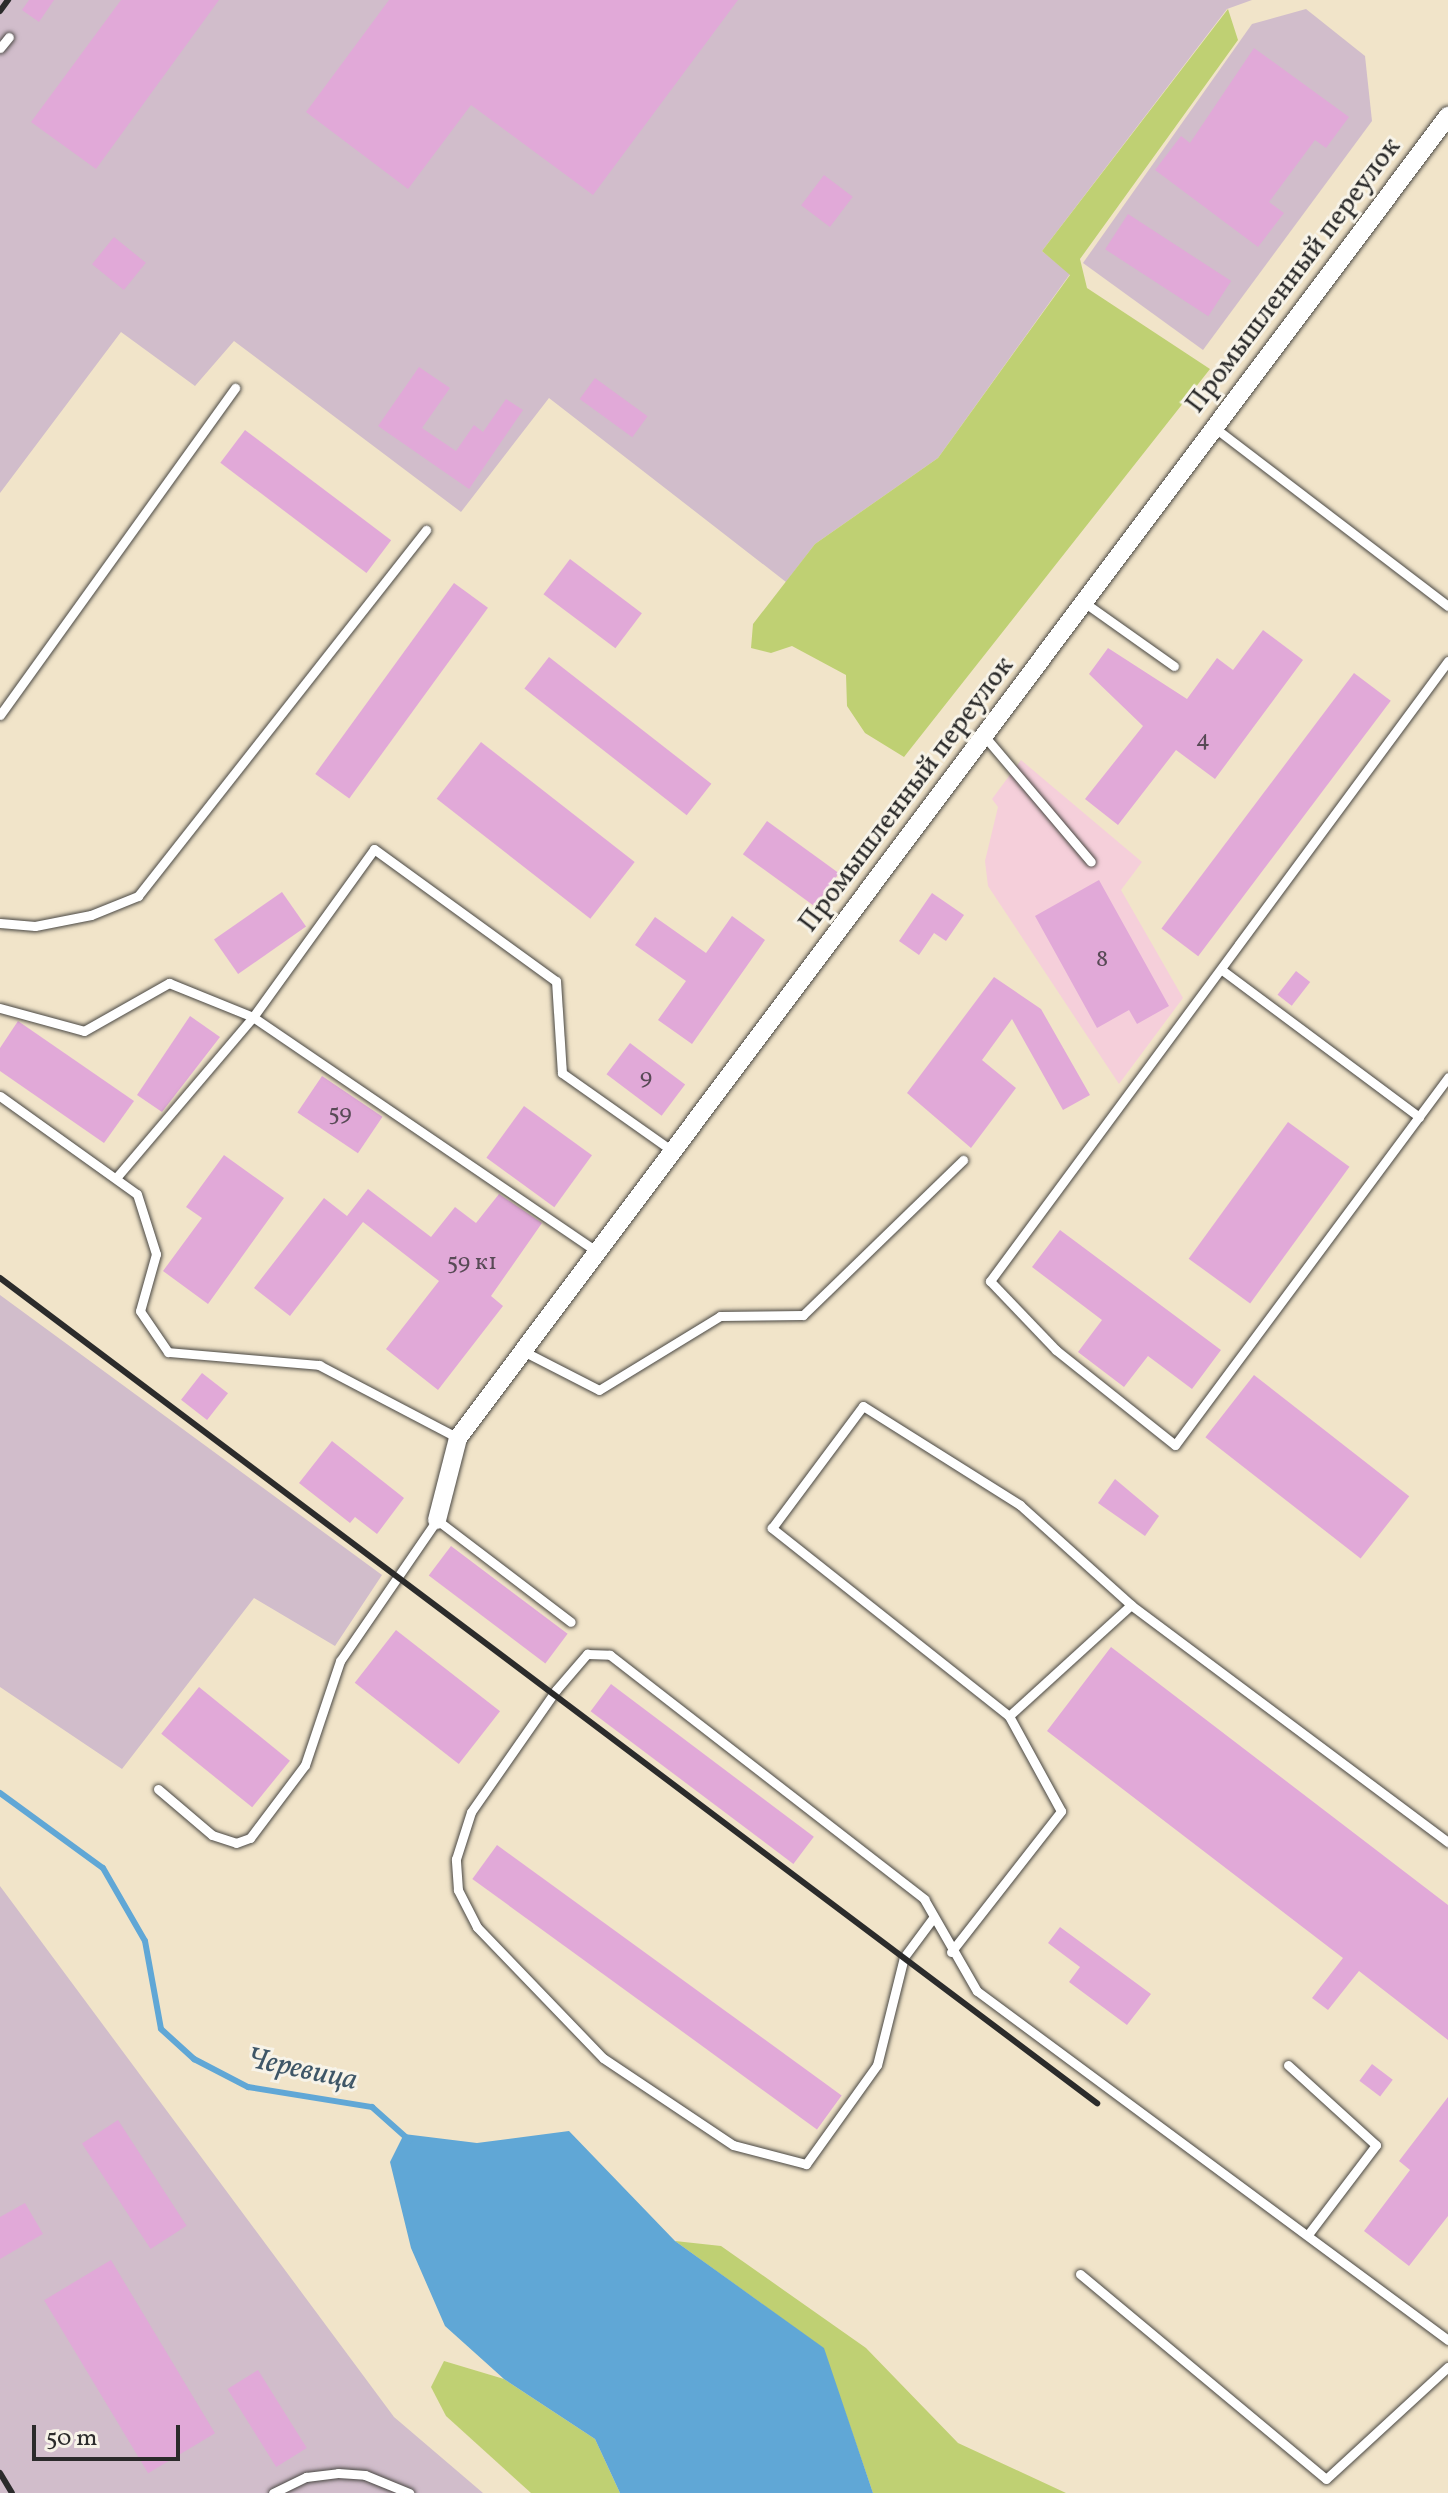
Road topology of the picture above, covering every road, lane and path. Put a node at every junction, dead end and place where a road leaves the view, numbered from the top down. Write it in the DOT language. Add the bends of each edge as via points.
graph roads {
  1 [pos="9,37"];
  2 [pos="0,48"];
  3 [pos="1448,116"];
  4 [pos="235,388"];
  5 [pos="1215,428"];
  6 [pos="426,530"];
  7 [pos="1085,603"];
  8 [pos="1448,606"];
  9 [pos="1448,661"];
  10 [pos="1174,666"];
  11 [pos="0,715"];
  12 [pos="986,738"];
  13 [pos="1091,862"];
  14 [pos="0,923"];
  15 [pos="1222,970"];
  16 [pos="0,1008"];
  17 [pos="253,1017"];
  18 [pos="1448,1077"];
  19 [pos="0,1096"];
  20 [pos="1419,1117"];
  21 [pos="674,1152"];
  22 [pos="963,1160"];
  23 [pos="116,1178"];
  24 [pos="598,1252"];
  25 [pos="523,1351"];
  26 [pos="458,1438"];
  27 [pos="437,1520"];
  28 [pos="1131,1605"];
  29 [pos="571,1622"];
  30 [pos="1009,1716"];
  31 [pos="158,1789"];
  32 [pos="1448,1842"];
  33 [pos="933,1918"];
  34 [pos="951,1952"];
  35 [pos="1288,2065"];
  36 [pos="1310,2232"];
  37 [pos="1080,2274"];
  38 [pos="1448,2340"];
  39 [pos="1448,2367"];
  40 [pos="273,2493"];
  41 [pos="409,2493"];
  1 -- 2 [label="lane"];
  3 -- 5 [label="street, Промышленный переулок"];
  4 -- 11 [label="lane"];
  5 -- 7 [label="street, Промышленный переулок"];
  5 -- 8 [label="lane"];
  6 -- 14 [label="lane" via="138,896 77,918"];
  7 -- 10 [label="lane"];
  7 -- 12 [label="street, Промышленный переулок"];
  9 -- 15 [label="lane"];
  12 -- 13 [label="lane"];
  12 -- 21 [label="street, Промышленный переулок"];
  15 -- 20 [label="lane"];
  15 -- 20 [label="lane" via="990,1281 1056,1350 1175,1445"];
  16 -- 17 [label="lane" via="84,1031 169,983"];
  17 -- 21 [label="lane" via="374,849 556,981 562,1073"];
  17 -- 23 [label="lane"];
  17 -- 24 [label="lane"];
  18 -- 20 [label="lane"];
  19 -- 23 [label="lane"];
  21 -- 24 [label="street, Промышленный переулок"];
  22 -- 25 [label="lane" via="803,1315 720,1316 599,1390"];
  23 -- 26 [label="lane" via="137,1194 156,1254 140,1311 168,1352 319,1365"];
  24 -- 25 [label="street, Промышленный переулок"];
  25 -- 26 [label="street, Промышленный переулок"];
  26 -- 27 [label="street, Промышленный переулок"];
  27 -- 29 [label="lane"];
  27 -- 31 [label="lane" via="340,1661 305,1765 250,1838 236,1843 212,1835"];
  28 -- 30 [label="lane"];
  28 -- 30 [label="lane" via="1020,1505 863,1406 772,1528"];
  28 -- 32 [label="lane"];
  30 -- 34 [label="lane" via="1061,1811"];
  33 -- 33 [label="lane" via="924,1899 837,1825 600,1651 587,1654 556,1690 471,1812 456,1859 458,1890 477,1927 603,2058 733,2145 806,2164 877,2065 904,1957"];
  33 -- 34 [label="lane"];
  34 -- 36 [label="lane" via="977,1991"];
  35 -- 36 [label="lane" via="1376,2145"];
  36 -- 38 [label="lane"];
  37 -- 39 [label="lane" via="1326,2479"];
  40 -- 41 [label="lane" via="306,2477 338,2473 365,2475"];
}
